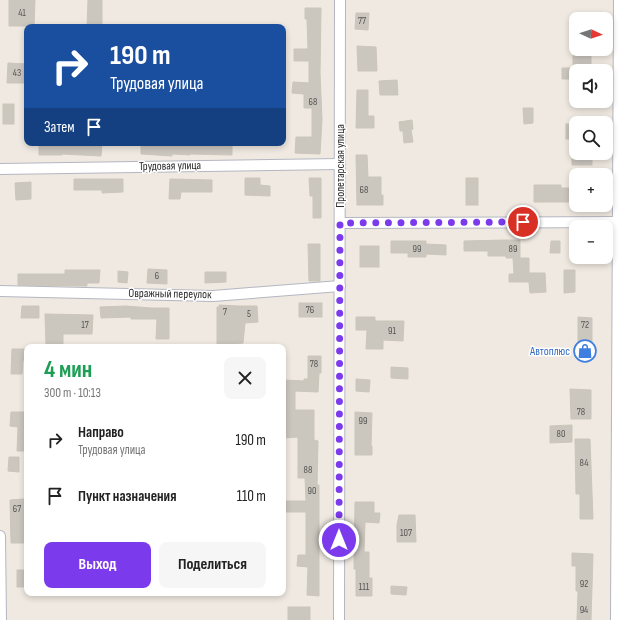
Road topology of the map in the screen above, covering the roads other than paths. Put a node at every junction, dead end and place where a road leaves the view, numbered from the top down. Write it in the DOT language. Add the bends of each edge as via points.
graph roads {
  1 [pos="340,0"];
  2 [pos="621,0"];
  3 [pos="340,164"];
  4 [pos="0,169"];
  5 [pos="622,222"];
  6 [pos="340,223"];
  7 [pos="340,286"];
  8 [pos="0,291"];
  9 [pos="0,536"];
  10 [pos="2,620"];
  11 [pos="339,620"];
  12 [pos="618,620"];
  1 -- 3 [label="street, Пролетарская улица"];
  2 -- 5 [label="street"];
  3 -- 4 [label="street, Трудовая улица"];
  3 -- 6 [label="street, Пролетарская улица"];
  5 -- 6 [label="street"];
  5 -- 12 [label="street"];
  6 -- 7 [label="street, Пролетарская улица"];
  7 -- 8 [label="street, Овражный переулок" via="213,296"];
  7 -- 11 [label="street, Пролетарская улица"];
  9 -- 10 [label="street"];
}
